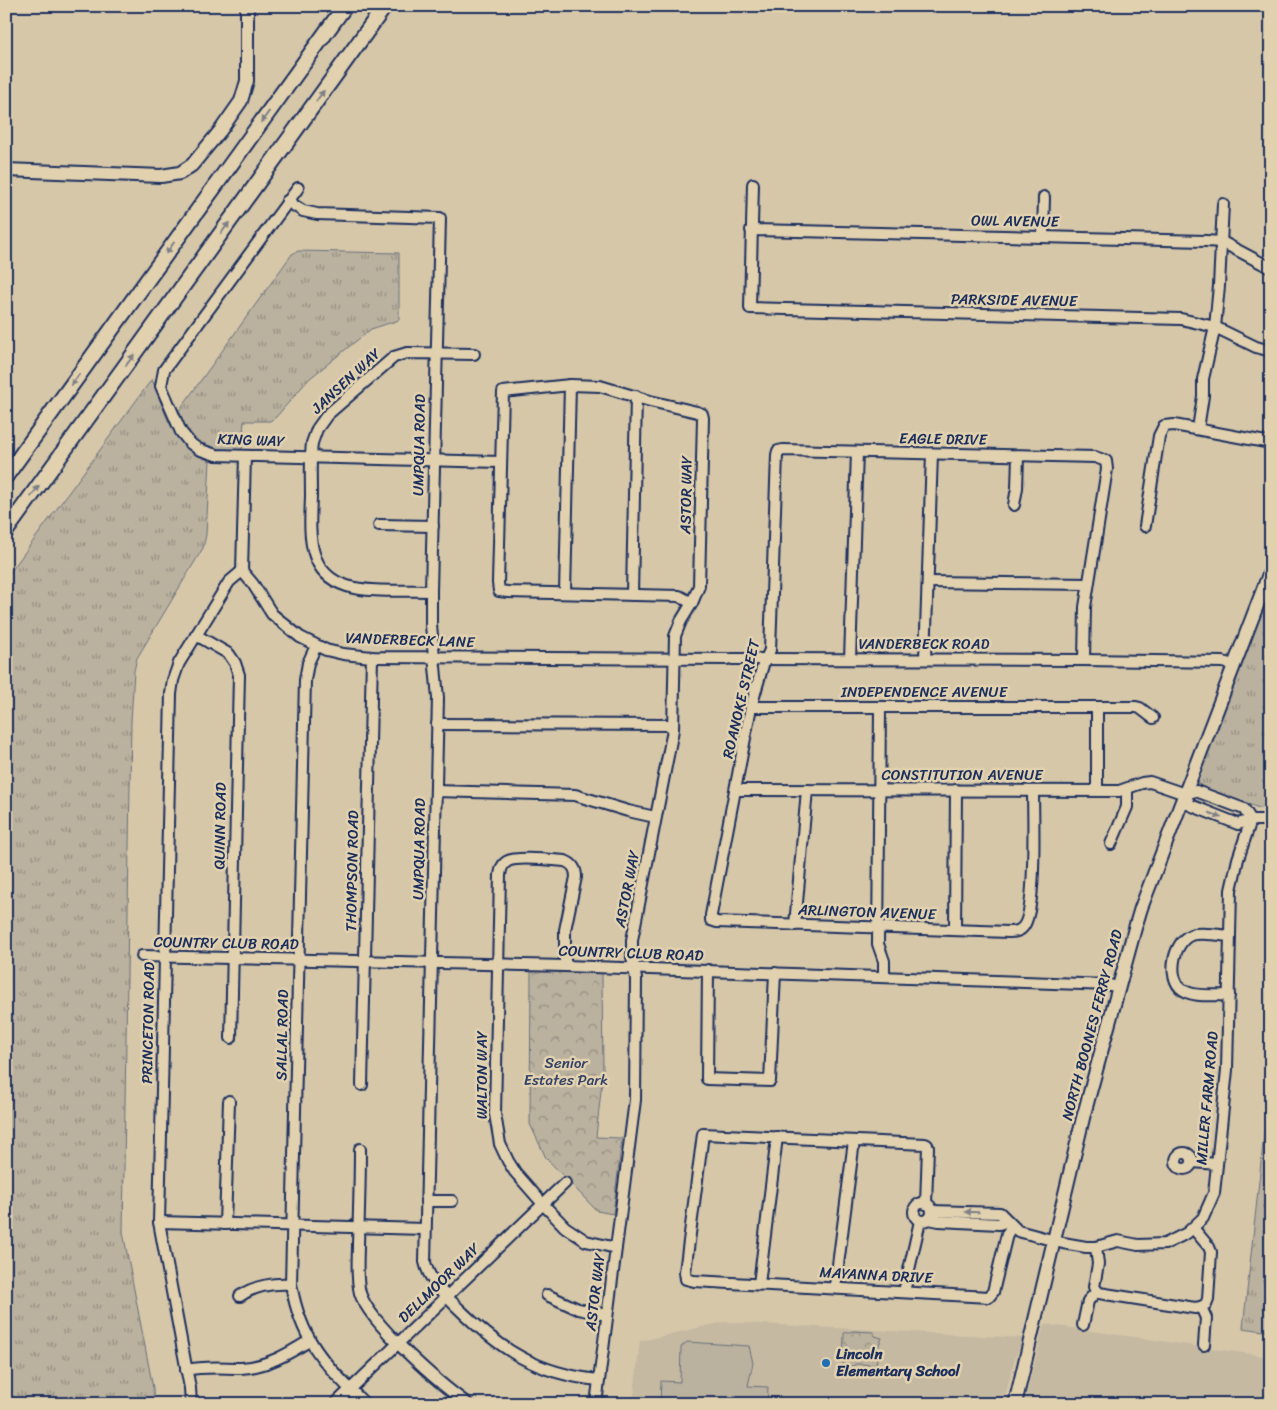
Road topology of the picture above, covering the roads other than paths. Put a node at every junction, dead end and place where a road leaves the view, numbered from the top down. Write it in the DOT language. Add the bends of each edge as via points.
graph roads {
  1 [pos="247,6"];
  2 [pos="345,6"];
  3 [pos="384,6"];
  4 [pos="6,170"];
  5 [pos="753,184"];
  6 [pos="298,188"];
  7 [pos="1044,197"];
  8 [pos="288,201"];
  9 [pos="1223,204"];
  10 [pos="752,230"];
  11 [pos="1044,237"];
  12 [pos="1222,242"];
  13 [pos="1271,268"];
  14 [pos="1215,326"];
  15 [pos="1271,351"];
  16 [pos="436,353"];
  17 [pos="474,354"];
  18 [pos="570,385"];
  19 [pos="636,396"];
  20 [pos="1198,429"];
  21 [pos="1271,443"];
  22 [pos="778,451"];
  23 [pos="857,452"];
  24 [pos="932,454"];
  25 [pos="245,456"];
  26 [pos="1018,456"];
  27 [pos="311,457"];
  28 [pos="434,461"];
  29 [pos="501,462"];
  30 [pos="6,476"];
  31 [pos="1014,505"];
  32 [pos="379,524"];
  33 [pos="432,526"];
  34 [pos="1145,526"];
  35 [pos="6,531"];
  36 [pos="1271,569"];
  37 [pos="242,571"];
  38 [pos="928,582"];
  39 [pos="1088,584"];
  40 [pos="431,590"];
  41 [pos="565,593"];
  42 [pos="632,595"];
  43 [pos="692,603"];
  44 [pos="196,635"];
  45 [pos="316,646"];
  46 [pos="372,657"];
  47 [pos="434,658"];
  48 [pos="674,659"];
  49 [pos="729,659"];
  50 [pos="850,659"];
  51 [pos="766,660"];
  52 [pos="925,660"];
  53 [pos="1084,660"];
  54 [pos="1234,665"];
  55 [pos="751,707"];
  56 [pos="1097,707"];
  57 [pos="880,708"];
  58 [pos="1153,718"];
  59 [pos="437,724"];
  60 [pos="673,725"];
  61 [pos="1128,788"];
  62 [pos="736,790"];
  63 [pos="807,790"];
  64 [pos="879,790"];
  65 [pos="956,790"];
  66 [pos="1097,790"];
  67 [pos="436,791"];
  68 [pos="1033,791"];
  69 [pos="1184,794"];
  70 [pos="655,817"];
  71 [pos="1251,820"];
  72 [pos="1271,820"];
  73 [pos="1110,844"];
  74 [pos="711,920"];
  75 [pos="795,925"];
  76 [pos="878,928"];
  77 [pos="955,930"];
  78 [pos="1230,936"];
  79 [pos="142,956"];
  80 [pos="165,957"];
  81 [pos="232,958"];
  82 [pos="298,959"];
  83 [pos="365,961"];
  84 [pos="431,962"];
  85 [pos="498,964"];
  86 [pos="564,966"];
  87 [pos="634,968"];
  88 [pos="708,970"];
  89 [pos="776,973"];
  90 [pos="884,977"];
  91 [pos="1118,987"];
  92 [pos="1229,995"];
  93 [pos="231,1038"];
  94 [pos="362,1085"];
  95 [pos="228,1101"];
  96 [pos="777,1137"];
  97 [pos="854,1141"];
  98 [pos="360,1149"];
  99 [pos="1193,1162"];
  100 [pos="1217,1164"];
  101 [pos="565,1183"];
  102 [pos="426,1201"];
  103 [pos="452,1201"];
  104 [pos="543,1204"];
  105 [pos="927,1214"];
  106 [pos="159,1222"];
  107 [pos="226,1224"];
  108 [pos="1010,1224"];
  109 [pos="292,1226"];
  110 [pos="358,1227"];
  111 [pos="1194,1228"];
  112 [pos="425,1229"];
  113 [pos="1053,1241"];
  114 [pos="1096,1247"];
  115 [pos="616,1248"];
  116 [pos="291,1284"];
  117 [pos="759,1284"];
  118 [pos="835,1288"];
  119 [pos="904,1292"];
  120 [pos="1096,1292"];
  121 [pos="547,1295"];
  122 [pos="240,1296"];
  123 [pos="447,1297"];
  124 [pos="1201,1307"];
  125 [pos="607,1314"];
  126 [pos="1083,1325"];
  127 [pos="309,1341"];
  128 [pos="398,1342"];
  129 [pos="1204,1345"];
  130 [pos="186,1370"];
  131 [pos="599,1380"];
  132 [pos="350,1389"];
  133 [pos="191,1404"];
  134 [pos="335,1404"];
  135 [pos="365,1404"];
  136 [pos="468,1404"];
  137 [pos="596,1404"];
  138 [pos="1015,1404"];
  1 -- 4 [label="main road" via="244,96 187,170 161,176"];
  2 -- 30 [label="highway, one-way"];
  35 -- 3 [label="highway, one-way"];
  5 -- 10 [label="street"];
  6 -- 8 [label="street, KING WAY"];
  7 -- 11 [label="street"];
  8 -- 16 [label="street, UMPQUA ROAD" via="303,211 317,214 440,218"];
  8 -- 25 [label="street, KING WAY" via="164,370 161,381 181,432 190,443 210,454"];
  9 -- 12 [label="street"];
  10 -- 11 [label="street, OWL AVENUE"];
  10 -- 14 [label="street, PARKSIDE AVENUE" via="750,308 1181,319"];
  11 -- 12 [label="street, OWL AVENUE"];
  12 -- 13 [label="street, OWL AVENUE"];
  12 -- 14 [label="street"];
  14 -- 15 [label="street, PARKSIDE AVENUE"];
  14 -- 20 [label="street" via="1202,379"];
  16 -- 17 [label="street, JANSEN WAY"];
  16 -- 27 [label="street, JANSEN WAY" via="403,354 388,361 322,421 314,438"];
  16 -- 28 [label="street, UMPQUA ROAD"];
  18 -- 19 [label="street" via="600,386"];
  18 -- 29 [label="street" via="502,392"];
  18 -- 41 [label="street"];
  19 -- 42 [label="street"];
  19 -- 43 [label="street, ASTOR WAY" via="702,414 699,580"];
  20 -- 21 [label="street"];
  20 -- 34 [label="street" via="1174,424 1164,426 1159,436"];
  22 -- 23 [label="street, EAGLE DRIVE"];
  22 -- 51 [label="street, ROANOKE STREET" via="770,650"];
  23 -- 24 [label="street, EAGLE DRIVE"];
  23 -- 50 [label="street"];
  24 -- 26 [label="street, EAGLE DRIVE"];
  24 -- 38 [label="street"];
  25 -- 27 [label="street, KING WAY"];
  25 -- 37 [label="street"];
  26 -- 31 [label="street"];
  26 -- 39 [label="street, EAGLE DRIVE" via="1095,457 1106,461"];
  27 -- 28 [label="street, KING WAY"];
  27 -- 40 [label="street, JANSEN WAY" via="310,543 324,571 340,584 354,588"];
  28 -- 29 [label="street, KING WAY"];
  28 -- 33 [label="street, UMPQUA ROAD"];
  29 -- 41 [label="street" via="499,591"];
  32 -- 33 [label="street"];
  33 -- 40 [label="street, UMPQUA ROAD"];
  36 -- 54 [label="main road, NORTH BOONES FERRY ROAD"];
  37 -- 44 [label="street, PRINCETON ROAD" via="229,582"];
  37 -- 45 [label="street, VANDERBECK LANE" via="278,620"];
  38 -- 39 [label="street"];
  38 -- 52 [label="street"];
  39 -- 53 [label="street"];
  40 -- 47 [label="street, UMPQUA ROAD"];
  41 -- 42 [label="street"];
  42 -- 43 [label="street" via="679,596"];
  43 -- 48 [label="street, ASTOR WAY" via="678,628"];
  44 -- 80 [label="street, PRINCETON ROAD" via="179,663 172,687"];
  44 -- 81 [label="street, QUINN ROAD" via="229,654 239,675"];
  45 -- 46 [label="street, VANDERBECK LANE" via="343,654"];
  45 -- 82 [label="street, SALLAL ROAD" via="305,680"];
  46 -- 47 [label="street, VANDERBECK LANE"];
  46 -- 83 [label="street, THOMPSON ROAD"];
  47 -- 48 [label="street, VANDERBECK LANE"];
  47 -- 59 [label="street, UMPQUA ROAD" via="438,686"];
  48 -- 49 [label="street, VANDERBECK LANE"];
  48 -- 60 [label="street, ASTOR WAY"];
  49 -- 51 [label="street, VANDERBECK ROAD"];
  50 -- 51 [label="street, VANDERBECK ROAD"];
  50 -- 52 [label="street, VANDERBECK ROAD"];
  51 -- 55 [label="street, ROANOKE STREET"];
  52 -- 53 [label="street, VANDERBECK ROAD"];
  53 -- 54 [label="street, VANDERBECK ROAD" via="1223,662"];
  54 -- 69 [label="main road, NORTH BOONES FERRY ROAD"];
  55 -- 57 [label="street, INDEPENDENCE AVENUE"];
  55 -- 62 [label="street, ROANOKE STREET"];
  56 -- 57 [label="street, INDEPENDENCE AVENUE"];
  56 -- 58 [label="street, INDEPENDENCE AVENUE" via="1136,707"];
  56 -- 66 [label="street"];
  57 -- 64 [label="street"];
  59 -- 60 [label="street"];
  59 -- 67 [label="street, UMPQUA ROAD"];
  60 -- 70 [label="street, ASTOR WAY"];
  61 -- 66 [label="street, CONSTITUTION AVENUE"];
  61 -- 69 [label="street, CONSTITUTION AVENUE" via="1150,782"];
  61 -- 73 [label="street" via="1125,812"];
  62 -- 63 [label="street, CONSTITUTION AVENUE"];
  62 -- 74 [label="street, ROANOKE STREET"];
  63 -- 64 [label="street, CONSTITUTION AVENUE"];
  63 -- 75 [label="street"];
  64 -- 65 [label="street, CONSTITUTION AVENUE"];
  64 -- 76 [label="street"];
  65 -- 68 [label="street, CONSTITUTION AVENUE"];
  65 -- 77 [label="street"];
  66 -- 68 [label="street, CONSTITUTION AVENUE"];
  67 -- 70 [label="street" via="575,795"];
  67 -- 84 [label="street, UMPQUA ROAD"];
  68 -- 77 [label="street, ARLINGTON AVENUE" via="1032,880 1026,923 1022,929 1009,932"];
  69 -- 71 [label="street" via="1196,791 1244,809"];
  69 -- 71 [label="street, one-way" via="1190,805 1222,818 1238,824"];
  69 -- 91 [label="main road, NORTH BOONES FERRY ROAD" via="1141,908"];
  70 -- 87 [label="street, ASTOR WAY" via="633,932"];
  71 -- 72 [label="street"];
  71 -- 78 [label="street, MILLER FARM ROAD" via="1231,890"];
  74 -- 75 [label="street, ARLINGTON AVENUE"];
  75 -- 76 [label="street, ARLINGTON AVENUE"];
  76 -- 77 [label="street, ARLINGTON AVENUE"];
  76 -- 90 [label="street"];
  78 -- 92 [label="street, MILLER FARM ROAD"];
  78 -- 92 [label="street" via="1196,934 1185,939 1179,946 1173,974 1175,982 1190,994"];
  79 -- 80 [label="street, COUNTRY CLUB ROAD"];
  80 -- 81 [label="street, COUNTRY CLUB ROAD"];
  80 -- 106 [label="street, PRINCETON ROAD"];
  81 -- 82 [label="street, COUNTRY CLUB ROAD"];
  81 -- 93 [label="street, QUINN ROAD"];
  82 -- 83 [label="street, COUNTRY CLUB ROAD"];
  82 -- 109 [label="street, SALLAL ROAD"];
  83 -- 84 [label="street, COUNTRY CLUB ROAD"];
  83 -- 94 [label="street, THOMPSON ROAD"];
  84 -- 85 [label="street, COUNTRY CLUB ROAD"];
  84 -- 102 [label="street, UMPQUA ROAD"];
  85 -- 86 [label="street, COUNTRY CLUB ROAD"];
  85 -- 86 [label="street, WALTON WAY" via="501,870 508,861 517,859 565,861 575,869 565,930"];
  85 -- 104 [label="street, WALTON WAY" via="496,1125 508,1161"];
  86 -- 87 [label="street, COUNTRY CLUB ROAD"];
  87 -- 88 [label="street, COUNTRY CLUB ROAD"];
  87 -- 115 [label="street, ASTOR WAY" via="636,1085"];
  88 -- 89 [label="street, COUNTRY CLUB ROAD"];
  88 -- 89 [label="street" via="707,1080 770,1081"];
  89 -- 90 [label="street, COUNTRY CLUB ROAD"];
  90 -- 91 [label="street, COUNTRY CLUB ROAD"];
  91 -- 113 [label="main road, NORTH BOONES FERRY ROAD"];
  92 -- 100 [label="street, MILLER FARM ROAD" via="1228,1070"];
  95 -- 107 [label="street"];
  96 -- 97 [label="street"];
  96 -- 117 [label="street"];
  96 -- 117 [label="street, MAYANNA DRIVE" via="703,1134 685,1272 686,1278 694,1281"];
  97 -- 105 [label="street" via="927,1145"];
  97 -- 118 [label="street"];
  98 -- 110 [label="street"];
  99 -- 100 [label="street"];
  100 -- 111 [label="street, MILLER FARM ROAD" via="1214,1193"];
  101 -- 104 [label="street, DELLMOOR WAY"];
  102 -- 103 [label="street"];
  102 -- 112 [label="street, UMPQUA ROAD"];
  104 -- 115 [label="street, WALTON WAY" via="579,1237 597,1245"];
  104 -- 123 [label="street, DELLMOOR WAY"];
  105 -- 108 [label="street" via="939,1222"];
  105 -- 119 [label="street"];
  106 -- 107 [label="street"];
  106 -- 130 [label="street, PRINCETON ROAD"];
  107 -- 109 [label="street"];
  108 -- 113 [label="street, MILLER FARM ROAD" via="1021,1232"];
  108 -- 119 [label="street, MAYANNA DRIVE" via="990,1296"];
  109 -- 110 [label="street"];
  109 -- 116 [label="street, SALLAL ROAD"];
  110 -- 112 [label="street"];
  110 -- 128 [label="street" via="361,1294 373,1315"];
  111 -- 114 [label="street, MILLER FARM ROAD" via="1182,1237 1159,1245 1138,1246 1118,1242"];
  111 -- 124 [label="street" via="1211,1252 1208,1299"];
  112 -- 123 [label="street, UMPQUA ROAD" via="426,1267"];
  113 -- 114 [label="street, MILLER FARM ROAD"];
  113 -- 138 [label="main road, NORTH BOONES FERRY ROAD"];
  114 -- 120 [label="street"];
  115 -- 125 [label="street, ASTOR WAY"];
  116 -- 122 [label="street" via="251,1289"];
  116 -- 127 [label="street, SALLAL ROAD" via="298,1316"];
  117 -- 118 [label="street, MAYANNA DRIVE"];
  118 -- 119 [label="street, MAYANNA DRIVE"];
  120 -- 124 [label="street"];
  120 -- 126 [label="street" via="1088,1301"];
  121 -- 125 [label="street" via="578,1309"];
  123 -- 128 [label="street, DELLMOOR WAY"];
  123 -- 131 [label="street, UMPQUA ROAD" via="482,1331 516,1355 565,1374"];
  124 -- 129 [label="street" via="1206,1318"];
  125 -- 131 [label="street, ASTOR WAY"];
  127 -- 130 [label="street" via="279,1358 255,1366"];
  127 -- 132 [label="street, SALLAL ROAD"];
  128 -- 132 [label="street, DELLMOOR WAY"];
  128 -- 136 [label="street" via="443,1386"];
  130 -- 133 [label="street, PRINCETON ROAD"];
  131 -- 137 [label="street, ASTOR WAY"];
  132 -- 134 [label="street, DELLMOOR WAY"];
  132 -- 135 [label="street, SALLAL ROAD"];
}
